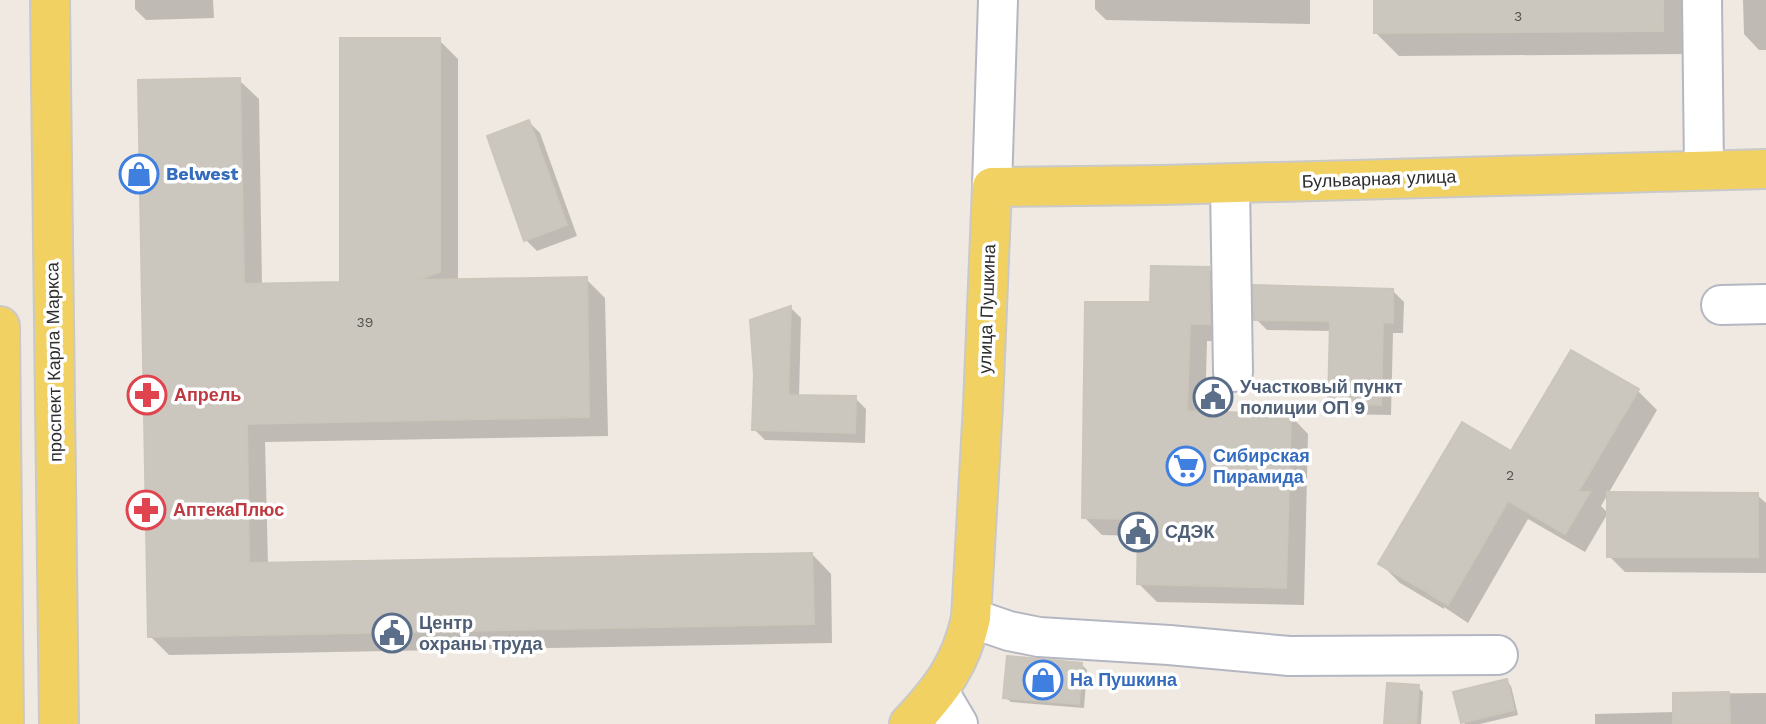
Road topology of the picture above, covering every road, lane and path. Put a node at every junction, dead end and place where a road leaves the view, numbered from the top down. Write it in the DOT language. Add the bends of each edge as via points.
graph roads {
  1 [pos="50,0"];
  2 [pos="998,0"];
  3 [pos="1702,0"];
  4 [pos="1766,169"];
  5 [pos="1704,170"];
  6 [pos="1230,184"];
  7 [pos="992,187"];
  8 [pos="1766,304"];
  9 [pos="1721,305"];
  10 [pos="0,326"];
  11 [pos="1233,372"];
  12 [pos="971,618"];
  13 [pos="1497,655"];
  14 [pos="948,708"];
  15 [pos="4,724"];
  16 [pos="58,724"];
  17 [pos="909,724"];
  1 -- 16 [label="main road, проспект Карла Маркса"];
  2 -- 7 [label="street, улица Пушкина"];
  3 -- 5 [label="street"];
  4 -- 5 [label="main road, Бульварная улица"];
  5 -- 6 [label="main road, Бульварная улица"];
  6 -- 7 [label="main road, Бульварная улица"];
  6 -- 11 [label="street"];
  7 -- 12 [label="main road, улица Пушкина"];
  8 -- 9 [label="street"];
  10 -- 15 [label="main road"];
  12 -- 13 [label="street" via="1039,637 1289,656"];
  12 -- 14 [label="main road, улица Пушкина"];
  14 -- 17 [label="main road, улица Пушкина"];
}
